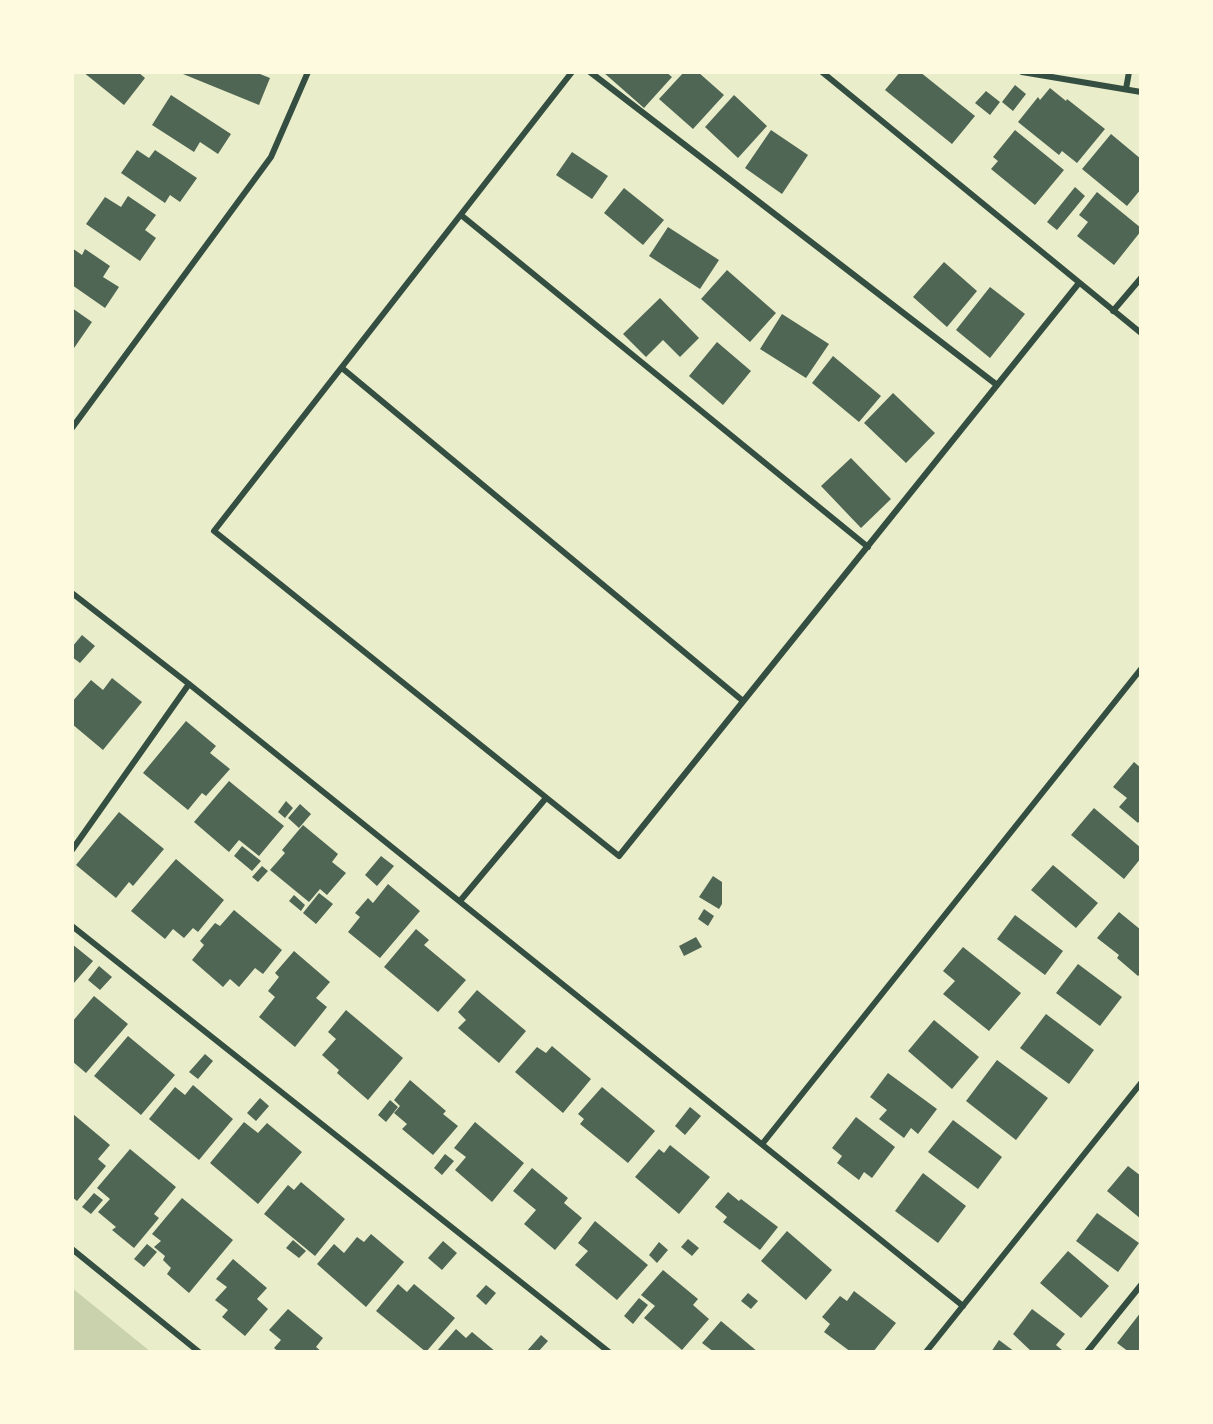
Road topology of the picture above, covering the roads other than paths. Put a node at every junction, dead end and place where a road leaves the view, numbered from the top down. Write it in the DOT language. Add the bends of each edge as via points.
graph roads {
  1 [pos="308,72"];
  2 [pos="572,72"];
  3 [pos="590,72"];
  4 [pos="822,72"];
  5 [pos="1022,72"];
  6 [pos="1129,72"];
  7 [pos="1126,89"];
  8 [pos="1141,92"];
  9 [pos="461,215"];
  10 [pos="1141,278"];
  11 [pos="1079,283"];
  12 [pos="1113,311"];
  13 [pos="1141,333"];
  14 [pos="342,368"];
  15 [pos="997,385"];
  16 [pos="72,428"];
  17 [pos="868,547"];
  18 [pos="72,593"];
  19 [pos="1141,669"];
  20 [pos="189,684"];
  21 [pos="743,701"];
  22 [pos="546,798"];
  23 [pos="72,850"];
  24 [pos="460,901"];
  25 [pos="72,926"];
  26 [pos="1141,1083"];
  27 [pos="763,1143"];
  28 [pos="72,1249"];
  29 [pos="1141,1284"];
  30 [pos="963,1306"];
  31 [pos="199,1352"];
  32 [pos="609,1352"];
  33 [pos="926,1352"];
  34 [pos="1087,1352"];
  1 -- 16 [label="street" via="271,157"];
  2 -- 9 [label="street"];
  3 -- 15 [label="street"];
  4 -- 11 [label="street"];
  5 -- 7 [label="street"];
  6 -- 7 [label="street"];
  7 -- 8 [label="street"];
  9 -- 14 [label="street"];
  9 -- 17 [label="street"];
  10 -- 12 [label="street"];
  11 -- 12 [label="street"];
  11 -- 15 [label="street"];
  12 -- 13 [label="street"];
  14 -- 21 [label="street"];
  14 -- 22 [label="street" via="214,531"];
  15 -- 17 [label="street"];
  17 -- 21 [label="street"];
  18 -- 20 [label="street"];
  19 -- 27 [label="street"];
  20 -- 23 [label="street"];
  20 -- 24 [label="street"];
  21 -- 22 [label="street" via="619,856"];
  22 -- 24 [label="street"];
  24 -- 27 [label="street"];
  25 -- 32 [label="street"];
  26 -- 30 [label="street"];
  27 -- 30 [label="street"];
  28 -- 31 [label="street"];
  29 -- 34 [label="street"];
  30 -- 33 [label="street"];
}
